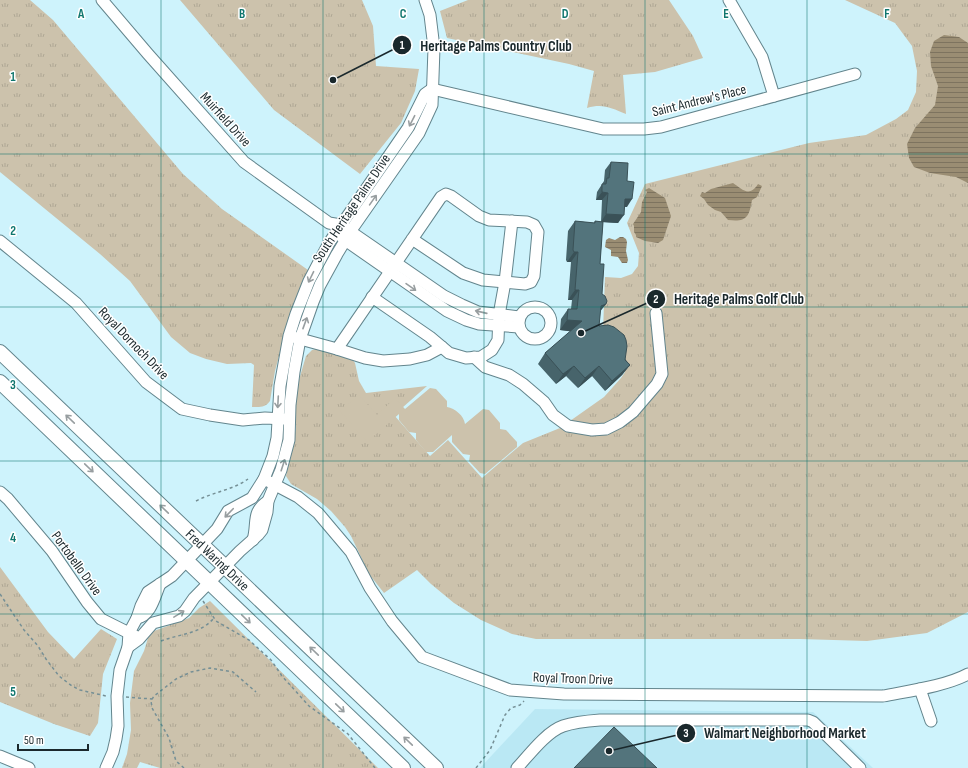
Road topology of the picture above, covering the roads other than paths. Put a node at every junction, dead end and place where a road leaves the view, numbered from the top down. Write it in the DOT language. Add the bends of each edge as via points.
graph roads {
  1 [pos="102,0"];
  2 [pos="424,0"];
  3 [pos="729,0"];
  4 [pos="855,74"];
  5 [pos="432,89"];
  6 [pos="774,96"];
  7 [pos="512,221"];
  8 [pos="339,228"];
  9 [pos="347,236"];
  10 [pos="412,239"];
  11 [pos="0,241"];
  12 [pos="392,267"];
  13 [pos="505,282"];
  14 [pos="372,297"];
  15 [pos="656,313"];
  16 [pos="499,320"];
  17 [pos="519,322"];
  18 [pos="294,337"];
  19 [pos="442,347"];
  20 [pos="337,349"];
  21 [pos="0,352"];
  22 [pos="474,357"];
  23 [pos="0,382"];
  24 [pos="278,419"];
  25 [pos="290,420"];
  26 [pos="264,479"];
  27 [pos="275,485"];
  28 [pos="0,492"];
  29 [pos="252,498"];
  30 [pos="266,505"];
  31 [pos="202,545"];
  32 [pos="186,561"];
  33 [pos="225,567"];
  34 [pos="209,583"];
  35 [pos="140,615"];
  36 [pos="153,623"];
  37 [pos="129,633"];
  38 [pos="140,639"];
  39 [pos="128,647"];
  40 [pos="968,674"];
  41 [pos="920,689"];
  42 [pos="931,721"];
  43 [pos="0,756"];
  44 [pos="29,768"];
  45 [pos="106,768"];
  46 [pos="403,768"];
  47 [pos="436,768"];
  48 [pos="517,768"];
  49 [pos="860,768"];
  1 -- 8 [label="street, Muirfield Drive" via="244,162"];
  2 -- 5 [label="street, South Heritage Palms Drive" via="430,15 434,48"];
  3 -- 6 [label="street" via="762,57"];
  4 -- 6 [label="street, Saint Andrew's Place"];
  5 -- 6 [label="street, Saint Andrew's Place" via="603,129 661,127"];
  5 -- 8 [label="street, South Heritage Palms Drive, one-way" via="425,94 408,128"];
  9 -- 5 [label="street, South Heritage Palms Drive, one-way" via="419,133 432,105"];
  7 -- 10 [label="street" via="489,220 479,216 446,194"];
  7 -- 13 [label="street"];
  7 -- 13 [label="street" via="527,222 534,225 538,232 534,276 531,282 524,284"];
  8 -- 9 [label="street"];
  8 -- 18 [label="street, South Heritage Palms Drive, one-way" via="309,281 296,314"];
  9 -- 12 [label="street"];
  18 -- 9 [label="street, South Heritage Palms Drive, one-way"];
  10 -- 12 [label="street"];
  10 -- 13 [label="street" via="463,273 483,280"];
  11 -- 24 [label="street, Royal Dornoch Drive" via="76,303 146,382 182,409 244,420"];
  12 -- 14 [label="street"];
  12 -- 16 [label="street" via="462,305"];
  13 -- 16 [label="street"];
  14 -- 19 [label="street"];
  14 -- 20 [label="street"];
  15 -- 22 [label="street" via="662,374 657,384 633,412 606,429 592,430 568,426 553,415 544,402 523,384 509,375 486,367"];
  16 -- 17 [label="street"];
  16 -- 22 [label="street" via="498,340 492,350 481,357"];
  18 -- 20 [label="street"];
  18 -- 24 [label="street, South Heritage Palms Drive, one-way" via="282,370"];
  18 -- 25 [label="street, South Heritage Palms Drive"];
  19 -- 20 [label="street" via="427,356 384,361"];
  19 -- 22 [label="street" via="449,353 466,358"];
  31 -- 21 [label="main road, Fred Waring Drive, one-way"];
  23 -- 32 [label="main road, Fred Waring Drive, one-way"];
  24 -- 25 [label="street, Royal Dornoch Drive"];
  24 -- 26 [label="street, South Heritage Palms Drive" via="275,447"];
  27 -- 25 [label="street, South Heritage Palms Drive, one-way" via="290,440"];
  26 -- 27 [label="street, Royal Troon Drive"];
  26 -- 29 [label="street, South Heritage Palms Drive"];
  27 -- 30 [label="street, South Heritage Palms Drive"];
  27 -- 41 [label="street, Royal Troon Drive" via="298,496 318,513 351,552 370,588 392,621 422,656 510,690 564,694 883,696"];
  28 -- 37 [label="street, Portobello Drive" via="52,551 101,619"];
  29 -- 30 [label="street"];
  29 -- 31 [label="street, South Heritage Palms Drive, one-way" via="228,511 217,529"];
  30 -- 33 [label="street, South Heritage Palms Drive" via="262,530"];
  31 -- 32 [label="street, South Heritage Palms Drive"];
  31 -- 33 [label="main road, Fred Waring Drive"];
  32 -- 34 [label="main road, Fred Waring Drive"];
  32 -- 35 [label="street, South Heritage Palms Drive" via="172,576 148,592"];
  33 -- 34 [label="street, South Heritage Palms Drive"];
  47 -- 33 [label="main road, Fred Waring Drive, one-way"];
  36 -- 34 [label="street, South Heritage Palms Drive, one-way" via="179,616"];
  34 -- 46 [label="main road, Fred Waring Drive, one-way"];
  35 -- 36 [label="street"];
  35 -- 37 [label="street, South Heritage Palms Drive"];
  36 -- 38 [label="street"];
  37 -- 38 [label="street, Portobello Drive"];
  37 -- 39 [label="street"];
  38 -- 39 [label="street"];
  39 -- 45 [label="street" via="120,670 116,739"];
  40 -- 41 [label="street, Royal Troon Drive" via="962,678"];
  41 -- 42 [label="street"];
  43 -- 44 [label="street"];
  48 -- 49 [label="street" via="551,732 562,726 600,720 808,720"];
}
